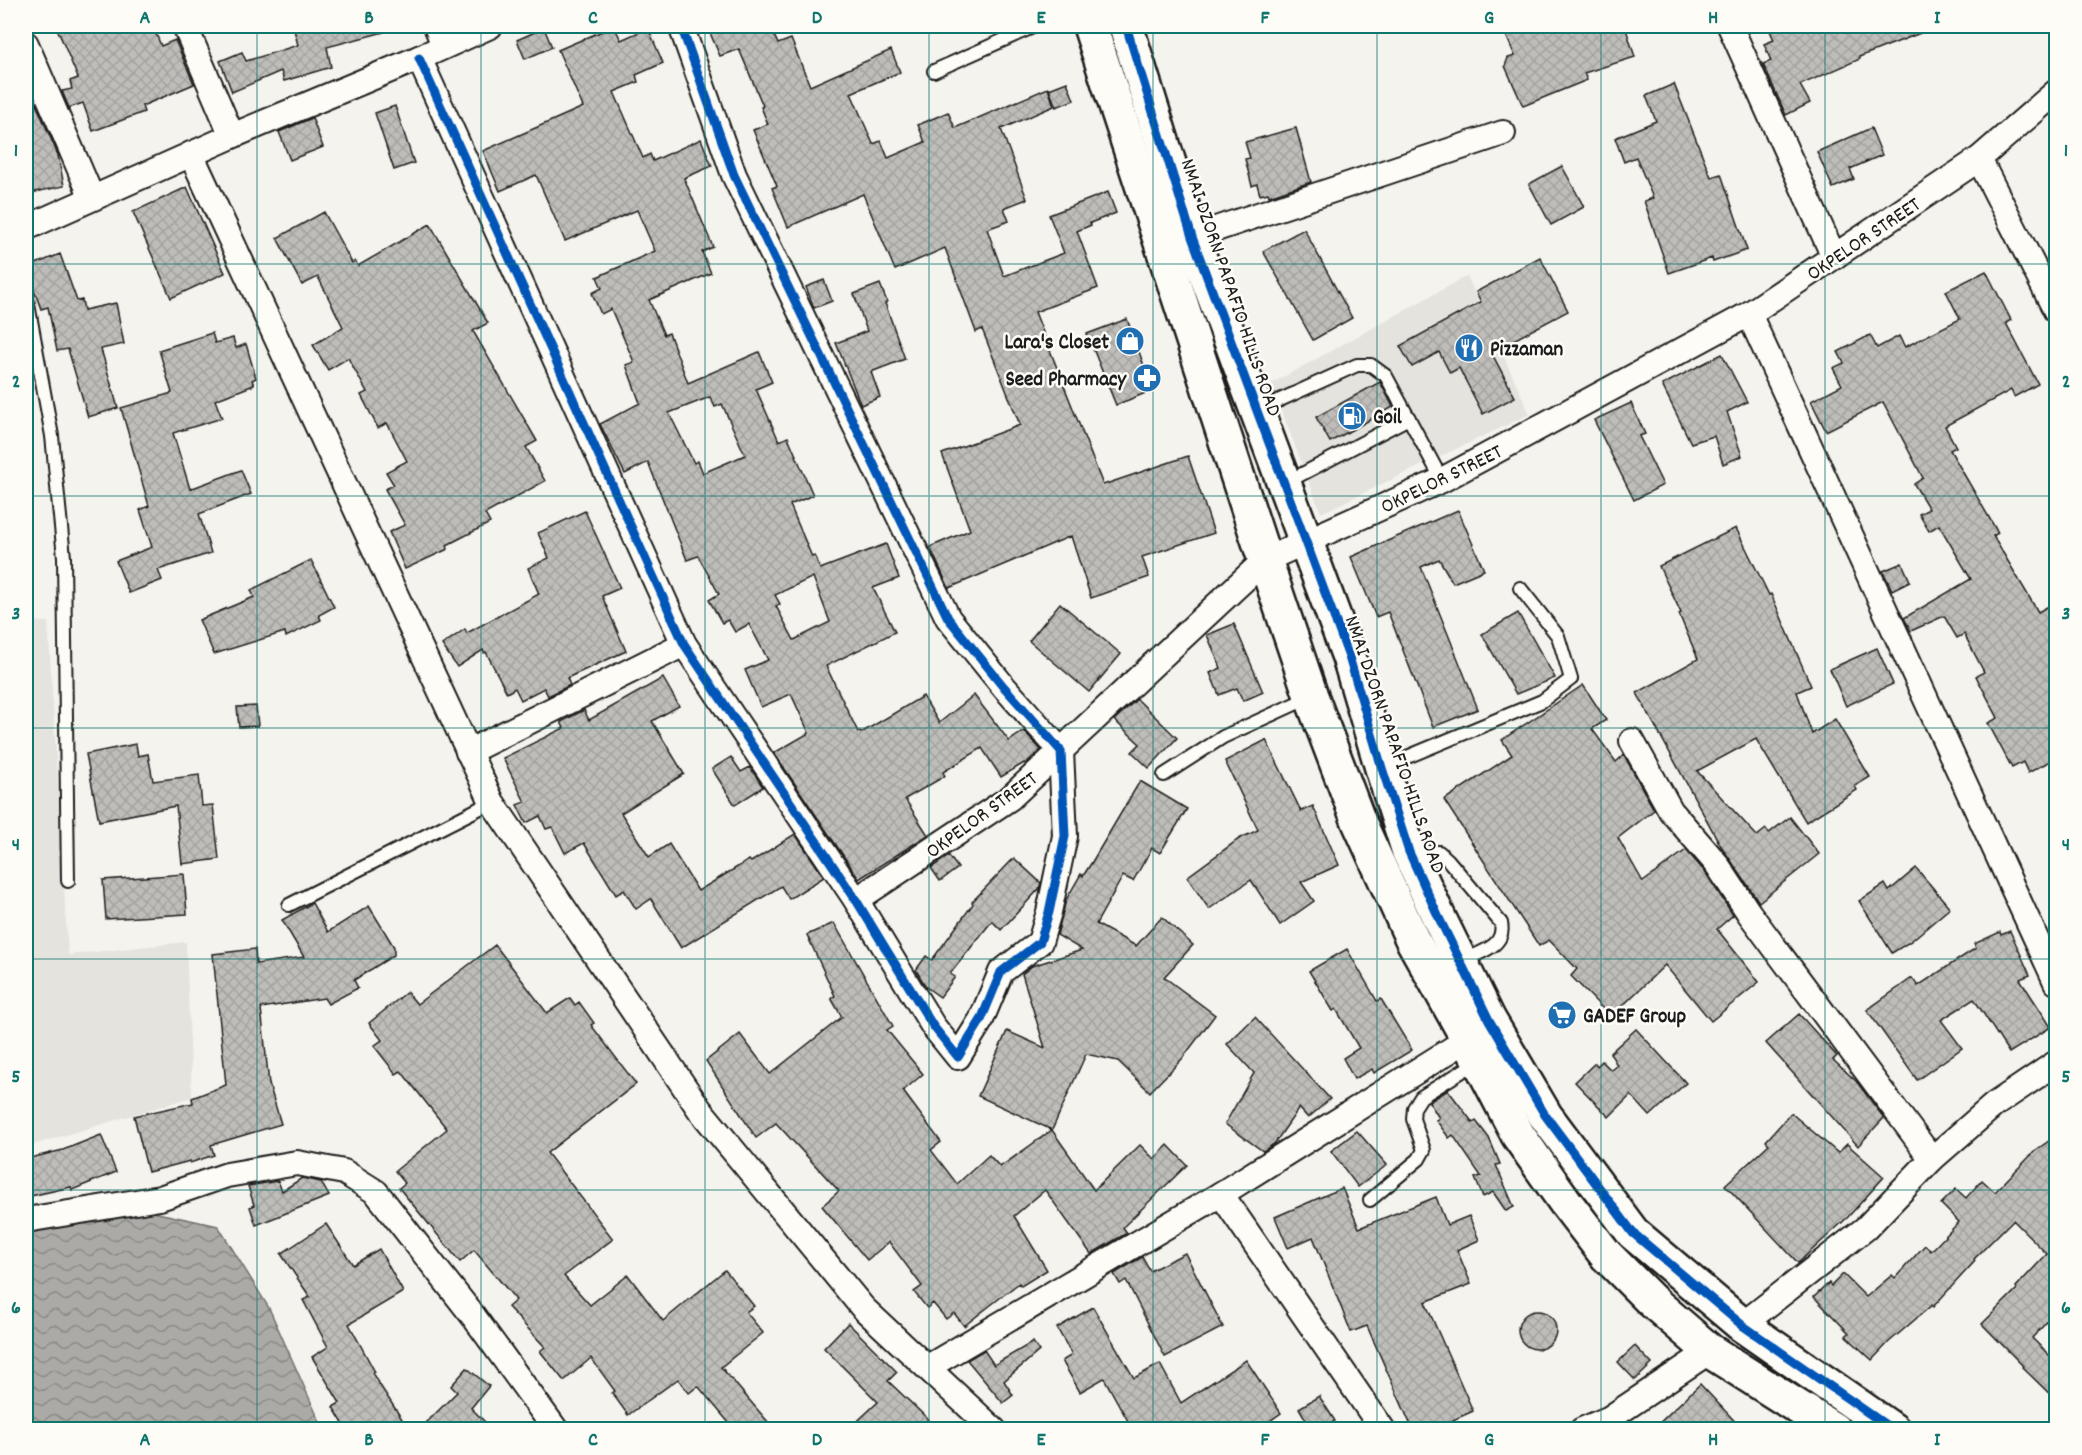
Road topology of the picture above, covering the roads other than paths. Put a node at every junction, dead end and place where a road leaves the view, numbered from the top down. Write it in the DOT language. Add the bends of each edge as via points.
graph roads {
  1 [pos="185,26"];
  2 [pos="490,26"];
  3 [pos="681,26"];
  4 [pos="1035,26"];
  5 [pos="1090,26"];
  6 [pos="1126,26"];
  7 [pos="1730,26"];
  8 [pos="440,35"];
  9 [pos="26,45"];
  10 [pos="419,58"];
  11 [pos="934,71"];
  12 [pos="2056,92"];
  13 [pos="1503,133"];
  14 [pos="232,136"];
  15 [pos="191,154"];
  16 [pos="1979,159"];
  17 [pos="92,198"];
  18 [pos="26,228"];
  19 [pos="1192,237"];
  20 [pos="1834,257"];
  21 [pos="26,293"];
  22 [pos="2056,311"];
  23 [pos="1749,314"];
  24 [pos="1257,411"];
  25 [pos="1409,418"];
  26 [pos="1443,480"];
  27 [pos="1284,483"];
  28 [pos="1306,542"];
  29 [pos="1265,560"];
  30 [pos="1520,588"];
  31 [pos="684,644"];
  32 [pos="1311,696"];
  33 [pos="1632,741"];
  34 [pos="1061,751"];
  35 [pos="468,752"];
  36 [pos="1382,768"];
  37 [pos="1164,775"];
  38 [pos="492,802"];
  39 [pos="1409,852"];
  40 [pos="68,881"];
  41 [pos="855,900"];
  42 [pos="289,905"];
  43 [pos="1461,962"];
  44 [pos="2056,982"];
  45 [pos="1474,1050"];
  46 [pos="2056,1063"];
  47 [pos="1932,1159"];
  48 [pos="1221,1194"];
  49 [pos="1370,1200"];
  50 [pos="26,1220"];
  51 [pos="1742,1325"];
  52 [pos="1710,1352"];
  53 [pos="928,1367"];
  54 [pos="548,1427"];
  55 [pos="986,1427"];
  56 [pos="1383,1430"];
  57 [pos="1581,1430"];
  58 [pos="1834,1430"];
  59 [pos="1893,1430"];
  1 -- 14 [label="street"];
  2 -- 8 [label="street"];
  3 -- 34 [label="street" via="734,175 948,618"];
  4 -- 11 [label="lane"];
  5 -- 29 [label="street"];
  6 -- 19 [label="street, NMAI DZORN PAPAFIO HILLS ROAD"];
  7 -- 20 [label="street"];
  8 -- 10 [label="street"];
  9 -- 17 [label="street"];
  10 -- 14 [label="street"];
  10 -- 31 [label="street"];
  12 -- 16 [label="street, OKPELOR STREET"];
  13 -- 19 [label="street"];
  14 -- 15 [label="street"];
  15 -- 17 [label="street"];
  15 -- 35 [label="street"];
  16 -- 20 [label="street, OKPELOR STREET"];
  16 -- 22 [label="street"];
  17 -- 18 [label="street"];
  19 -- 24 [label="street, NMAI DZORN PAPAFIO HILLS ROAD"];
  20 -- 23 [label="street, OKPELOR STREET"];
  21 -- 40 [label="lane" via="52,435 64,557"];
  23 -- 26 [label="street, OKPELOR STREET"];
  23 -- 44 [label="street"];
  24 -- 25 [label="lane" via="1357,365 1371,365 1386,376"];
  24 -- 27 [label="street, NMAI DZORN PAPAFIO HILLS ROAD"];
  25 -- 26 [label="lane"];
  25 -- 27 [label="lane"];
  26 -- 28 [label="street, OKPELOR STREET"];
  27 -- 28 [label="street, NMAI DZORN PAPAFIO HILLS ROAD"];
  28 -- 29 [label="street, OKPELOR STREET"];
  28 -- 36 [label="street, NMAI DZORN PAPAFIO HILLS ROAD" via="1349,657"];
  29 -- 32 [label="street"];
  29 -- 34 [label="street, OKPELOR STREET"];
  30 -- 36 [label="lane" via="1558,636 1571,680 1542,701"];
  31 -- 35 [label="street"];
  31 -- 41 [label="street"];
  32 -- 37 [label="lane" via="1223,737"];
  32 -- 45 [label="street" via="1359,822 1412,939"];
  33 -- 47 [label="street" via="1671,811 1716,863"];
  34 -- 41 [label="street, OKPELOR STREET" via="1010,798"];
  34 -- 41 [label="street" via="1065,836 1040,942 1002,972 981,1020 958,1057 933,1026"];
  35 -- 38 [label="street"];
  36 -- 39 [label="street, NMAI DZORN PAPAFIO HILLS ROAD"];
  38 -- 42 [label="lane"];
  38 -- 53 [label="street" via="700,1110 863,1308"];
  39 -- 43 [label="street, NMAI DZORN PAPAFIO HILLS ROAD"];
  39 -- 43 [label="lane" via="1439,852 1501,923 1503,932 1498,943"];
  43 -- 51 [label="street, NMAI DZORN PAPAFIO HILLS ROAD" via="1489,1020 1545,1115 1591,1178 1634,1233"];
  45 -- 48 [label="street"];
  45 -- 49 [label="lane" via="1414,1108 1413,1119 1424,1149 1419,1159"];
  45 -- 52 [label="street" via="1518,1135 1606,1255"];
  46 -- 47 [label="street" via="1994,1105"];
  47 -- 51 [label="street" via="1866,1227"];
  48 -- 53 [label="street"];
  48 -- 56 [label="street"];
  50 -- 54 [label="street" via="160,1198 227,1175 297,1163 344,1172 376,1191 474,1317"];
  51 -- 59 [label="street, NMAI DZORN PAPAFIO HILLS ROAD"];
  52 -- 57 [label="street" via="1610,1418"];
  52 -- 58 [label="street"];
  53 -- 55 [label="street"];
}
